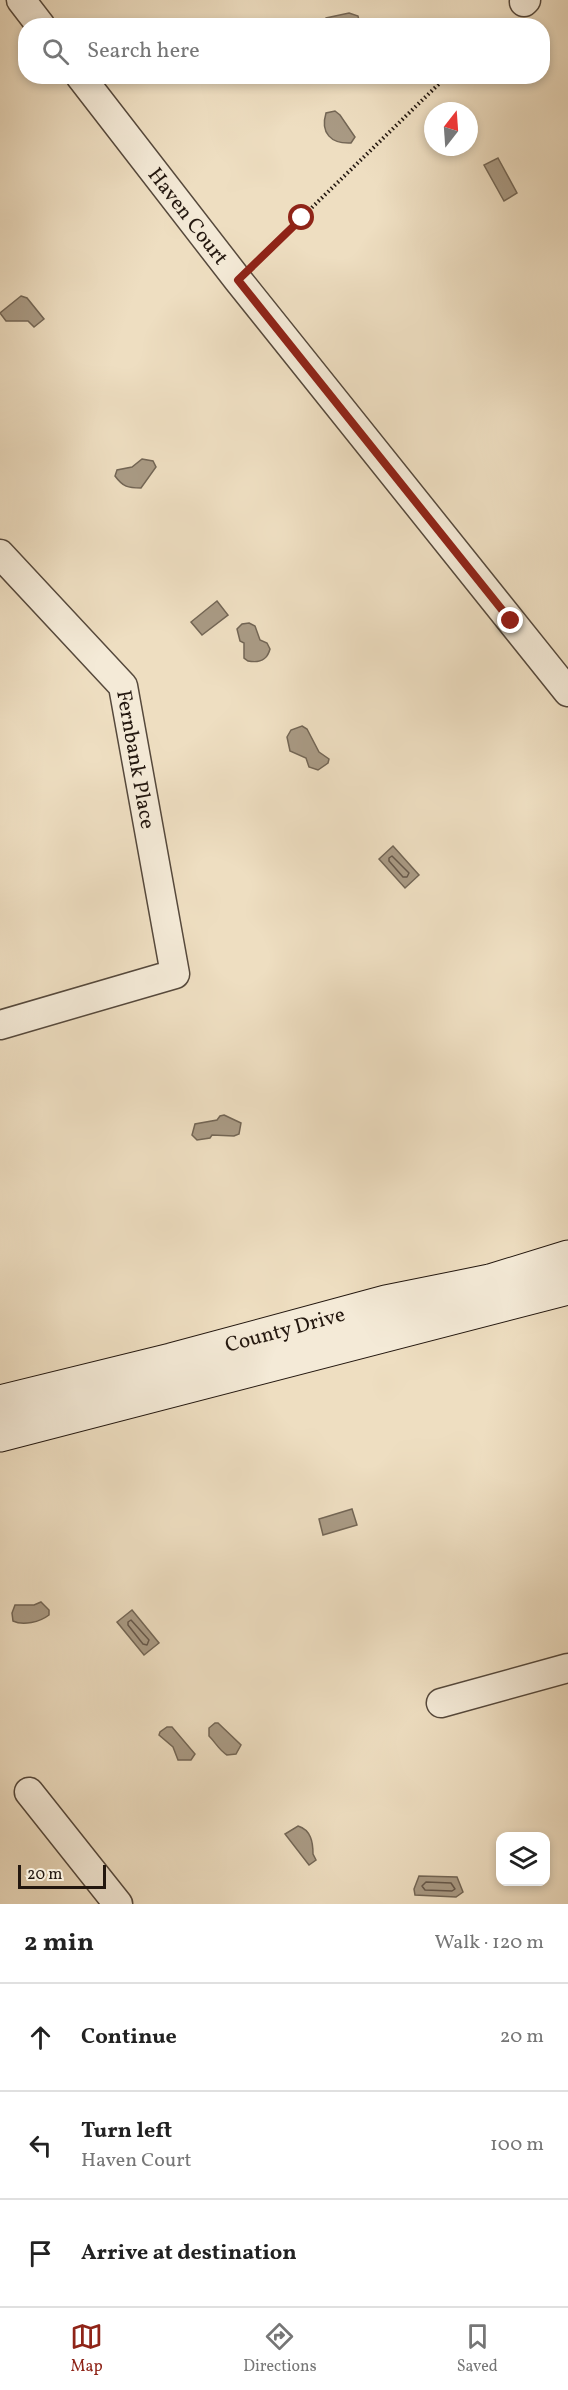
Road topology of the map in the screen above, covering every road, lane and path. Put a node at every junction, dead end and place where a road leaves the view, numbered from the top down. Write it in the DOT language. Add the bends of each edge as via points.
graph roads {
  1 [pos="21,0"];
  2 [pos="35,18"];
  3 [pos="86,84"];
  4 [pos="439,84"];
  5 [pos="238,280"];
  6 [pos="0,554"];
  7 [pos="568,692"];
  8 [pos="0,1025"];
  9 [pos="568,1257"];
  10 [pos="568,1288"];
  11 [pos="0,1402"];
  12 [pos="0,1435"];
  13 [pos="568,1668"];
  14 [pos="441,1704"];
  15 [pos="28,1792"];
  16 [pos="118,1904"];
  1 -- 2 [label="street"];
  3 -- 5 [label="street, Haven Court"];
  4 -- 5 [label="path"];
  5 -- 7 [label="street, Haven Court"];
  6 -- 8 [label="street, Fernbank Place" via="123,686 175,974"];
  9 -- 11 [label="main road, County Drive" via="490,1281 386,1302"];
  10 -- 12 [label="main road, County Drive"];
  13 -- 14 [label="street"];
  15 -- 16 [label="street"];
}
